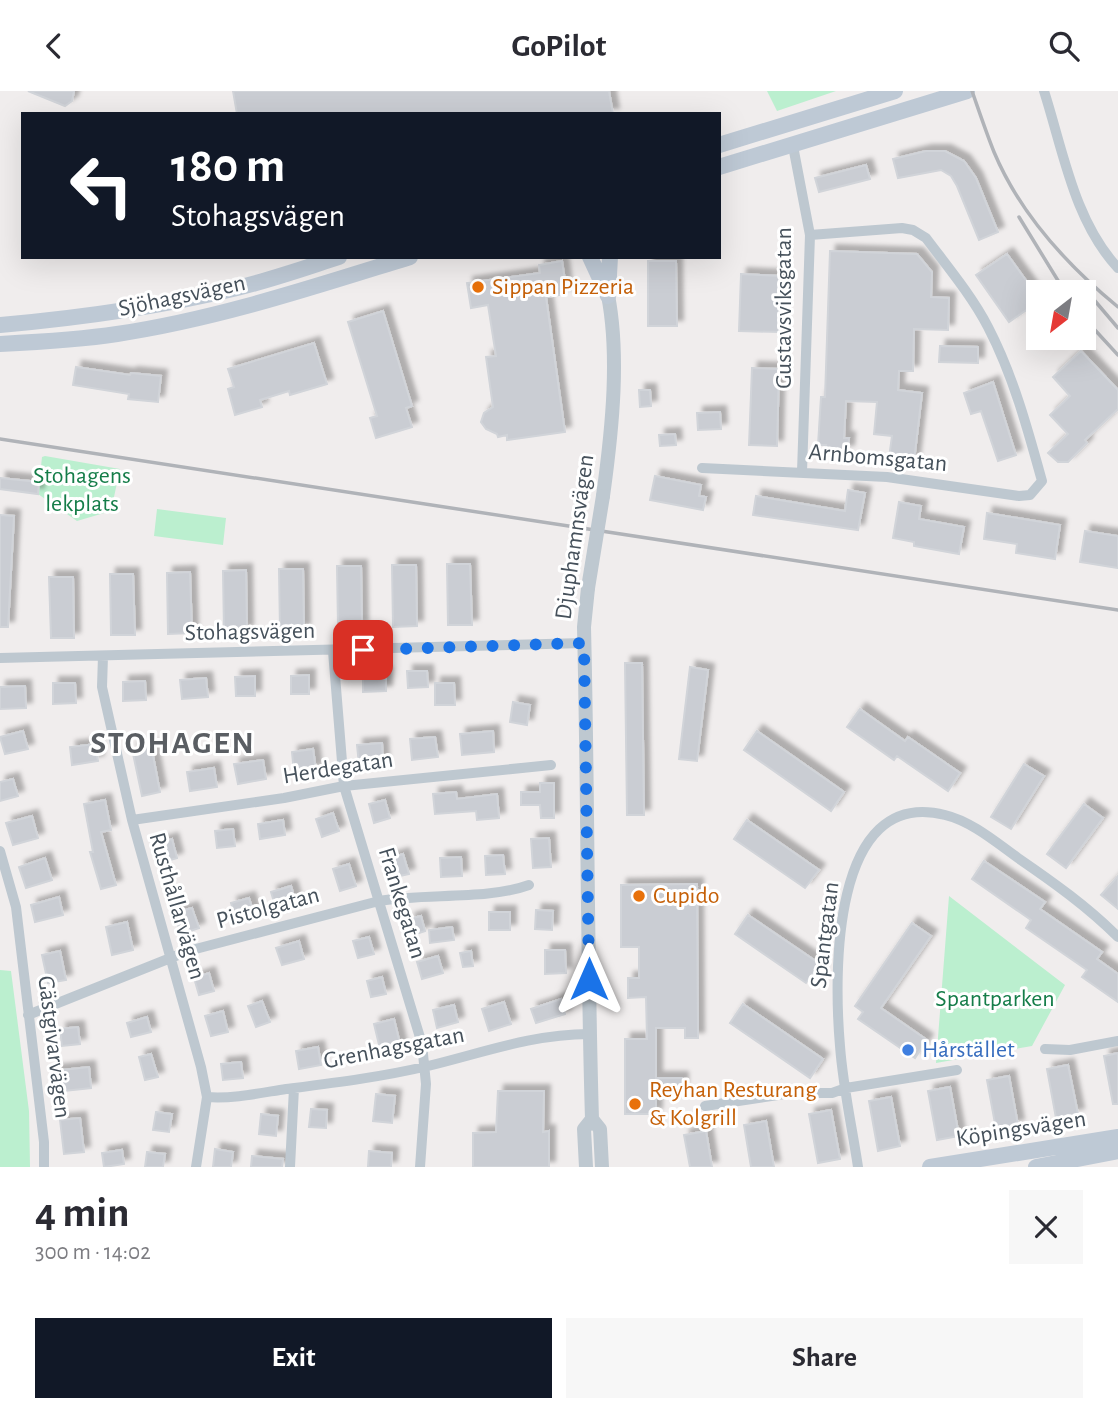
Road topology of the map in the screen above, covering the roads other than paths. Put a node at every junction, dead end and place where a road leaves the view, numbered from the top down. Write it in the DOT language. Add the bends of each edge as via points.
graph roads {
  1 [pos="895,91"];
  2 [pos="967,91"];
  3 [pos="1044,91"];
  4 [pos="943,94"];
  5 [pos="788,125"];
  6 [pos="721,144"];
  7 [pos="793,146"];
  8 [pos="721,166"];
  9 [pos="810,235"];
  10 [pos="333,259"];
  11 [pos="403,259"];
  12 [pos="591,259"];
  13 [pos="599,259"];
  14 [pos="610,259"];
  15 [pos="1118,268"];
  16 [pos="338,279"];
  17 [pos="205,295"];
  18 [pos="608,296"];
  19 [pos="0,325"];
  20 [pos="161,325"];
  21 [pos="0,344"];
  22 [pos="702,468"];
  23 [pos="802,472"];
  24 [pos="584,643"];
  25 [pos="333,651"];
  26 [pos="103,656"];
  27 [pos="0,658"];
  28 [pos="551,765"];
  29 [pos="344,786"];
  30 [pos="132,820"];
  31 [pos="0,851"];
  32 [pos="529,885"];
  33 [pos="379,901"];
  34 [pos="1118,937"];
  35 [pos="170,958"];
  36 [pos="28,1015"];
  37 [pos="589,1034"];
  38 [pos="1118,1041"];
  39 [pos="1045,1049"];
  40 [pos="425,1067"];
  41 [pos="957,1070"];
  42 [pos="294,1088"];
  43 [pos="846,1088"];
  44 [pos="207,1097"];
  45 [pos="705,1106"];
  46 [pos="592,1119"];
  47 [pos="1118,1137"];
  48 [pos="1118,1151"];
  49 [pos="44,1167"];
  50 [pos="196,1167"];
  51 [pos="290,1167"];
  52 [pos="420,1167"];
  53 [pos="586,1167"];
  54 [pos="602,1167"];
  55 [pos="858,1167"];
  56 [pos="935,1167"];
  57 [pos="1036,1167"];
  1 -- 5 [label="main road"];
  2 -- 4 [label="main road"];
  3 -- 15 [label="street" via="1079,204"];
  4 -- 7 [label="main road"];
  5 -- 6 [label="main road"];
  5 -- 7 [label="main road"];
  7 -- 8 [label="main road"];
  7 -- 9 [label="street, Gustavsviksgatan"];
  9 -- 23 [label="street, Gustavsviksgatan"];
  9 -- 23 [label="street, Arnbomsgatan" via="902,228 926,238 987,325 1042,481 1030,495 1019,496 887,477"];
  10 -- 17 [label="main road, Sjöhagsvägen"];
  11 -- 16 [label="main road, Sjöhagsvägen"];
  12 -- 18 [label="main road"];
  13 -- 18 [label="street, Djuphamnsvägen"];
  14 -- 18 [label="main road"];
  16 -- 17 [label="main road" via="295,281 223,299"];
  16 -- 20 [label="main road, Sjöhagsvägen" via="257,304"];
  17 -- 19 [label="main road, Sjöhagsvägen" via="88,317"];
  17 -- 20 [label="main road" via="195,307"];
  18 -- 24 [label="street, Djuphamnsvägen, bridge" via="612,429"];
  20 -- 21 [label="main road, Sjöhagsvägen" via="116,334"];
  22 -- 23 [label="street, Arnbomsgatan"];
  24 -- 25 [label="street, Stohagsvägen"];
  24 -- 37 [label="street, Djuphamnsvägen"];
  25 -- 26 [label="street, Stohagsvägen"];
  25 -- 29 [label="street, Frankegatan"];
  26 -- 27 [label="street, Stohagsvägen"];
  26 -- 30 [label="street, Rusthållarvägen" via="102,687"];
  28 -- 29 [label="street, Herdegatan"];
  29 -- 30 [label="street, Herdegatan"];
  29 -- 33 [label="street, Frankegatan"];
  30 -- 35 [label="street, Rusthållarvägen"];
  31 -- 36 [label="street, Gästgivarvägen" via="16,907"];
  32 -- 33 [label="street, Pistolgatan" via="511,891"];
  33 -- 35 [label="street, Pistolgatan"];
  33 -- 40 [label="street, Frankegatan"];
  34 -- 43 [label="street, Spantgatan" via="1051,881 962,822 932,812 891,820 878,828 858,857 845,903 837,985"];
  35 -- 36 [label="street, Pistolgatan"];
  35 -- 44 [label="street, Rusthållarvägen"];
  36 -- 49 [label="street, Gästgivarvägen"];
  37 -- 40 [label="street, Grenhagsgatan" via="560,1034"];
  37 -- 46 [label="street, Djuphamnsvägen"];
  38 -- 39 [label="street" via="1070,1051"];
  40 -- 42 [label="street, Grenhagsgatan"];
  40 -- 52 [label="street, Frankegatan"];
  41 -- 43 [label="street"];
  42 -- 44 [label="street, Grenhagsgatan"];
  42 -- 51 [label="street"];
  43 -- 45 [label="street"];
  43 -- 55 [label="street, Spantgatan"];
  44 -- 50 [label="street, Rusthållarvägen"];
  46 -- 53 [label="street, Djuphamnsvägen" via="584,1129"];
  46 -- 54 [label="street, Djuphamnsvägen" via="600,1129"];
  47 -- 56 [label="main road, Köpingsvägen"];
  48 -- 57 [label="main road, Köpingsvägen"];
}
